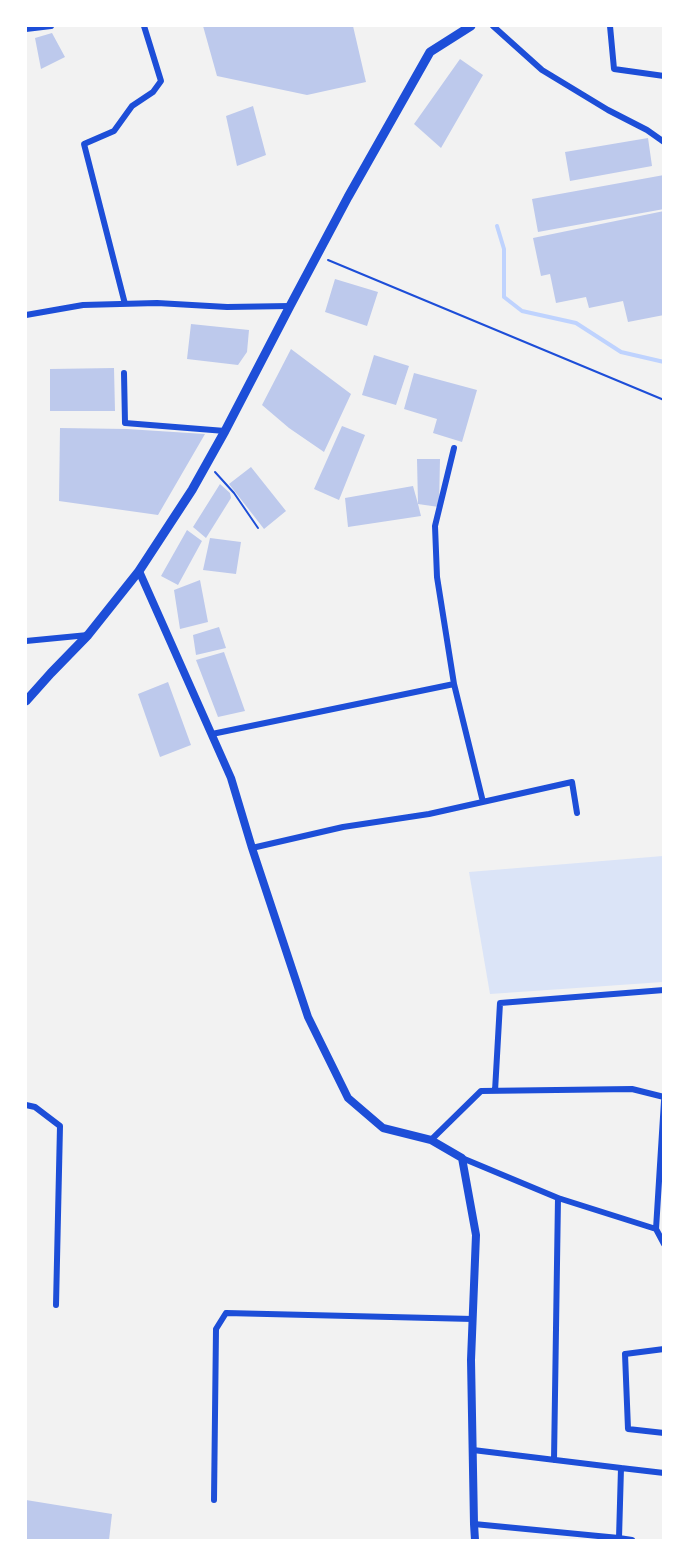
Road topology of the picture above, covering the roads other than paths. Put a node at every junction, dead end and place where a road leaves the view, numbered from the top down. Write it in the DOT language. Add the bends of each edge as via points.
graph roads {
  1 [pos="51,26"];
  2 [pos="144,26"];
  3 [pos="471,26"];
  4 [pos="493,26"];
  5 [pos="610,26"];
  6 [pos="26,28"];
  7 [pos="663,76"];
  8 [pos="663,142"];
  9 [pos="125,304"];
  10 [pos="290,306"];
  11 [pos="26,315"];
  12 [pos="124,373"];
  13 [pos="225,431"];
  14 [pos="454,448"];
  15 [pos="139,571"];
  16 [pos="88,635"];
  17 [pos="26,641"];
  18 [pos="454,684"];
  19 [pos="26,701"];
  20 [pos="212,734"];
  21 [pos="483,802"];
  22 [pos="577,813"];
  23 [pos="252,848"];
  24 [pos="663,990"];
  25 [pos="495,1091"];
  26 [pos="663,1099"];
  27 [pos="26,1105"];
  28 [pos="431,1140"];
  29 [pos="462,1158"];
  30 [pos="558,1198"];
  31 [pos="656,1229"];
  32 [pos="663,1244"];
  33 [pos="56,1305"];
  34 [pos="473,1319"];
  35 [pos="663,1349"];
  36 [pos="663,1433"];
  37 [pos="473,1450"];
  38 [pos="554,1460"];
  39 [pos="621,1468"];
  40 [pos="663,1473"];
  41 [pos="214,1500"];
  42 [pos="474,1524"];
  43 [pos="619,1538"];
  44 [pos="475,1540"];
  45 [pos="632,1540"];
  1 -- 6 [label="street"];
  2 -- 9 [label="street" via="161,81 153,92 132,106 114,132 84,144"];
  3 -- 10 [label="main road" via="430,52"];
  4 -- 8 [label="street" via="542,70"];
  5 -- 7 [label="street" via="614,69"];
  9 -- 10 [label="street"];
  9 -- 11 [label="street" via="83,305"];
  10 -- 13 [label="main road"];
  12 -- 13 [label="street" via="125,423"];
  13 -- 15 [label="main road"];
  14 -- 18 [label="street" via="435,526 437,578"];
  15 -- 16 [label="main road"];
  15 -- 20 [label="main road"];
  16 -- 17 [label="street"];
  16 -- 19 [label="main road"];
  18 -- 20 [label="street"];
  18 -- 21 [label="street"];
  20 -- 23 [label="main road" via="231,778"];
  21 -- 22 [label="street" via="572,782"];
  21 -- 23 [label="street"];
  23 -- 28 [label="main road" via="308,1017 348,1098 383,1128"];
  24 -- 25 [label="street" via="500,1003"];
  25 -- 26 [label="street" via="632,1089"];
  25 -- 28 [label="street" via="481,1091"];
  26 -- 31 [label="street"];
  27 -- 33 [label="street" via="35,1107 60,1126"];
  28 -- 29 [label="main road"];
  29 -- 30 [label="street"];
  29 -- 34 [label="main road" via="476,1235"];
  30 -- 31 [label="street"];
  30 -- 38 [label="street"];
  31 -- 32 [label="street"];
  34 -- 37 [label="main road"];
  34 -- 41 [label="street" via="226,1313 216,1329"];
  35 -- 36 [label="street" via="625,1354 628,1429"];
  37 -- 38 [label="street"];
  37 -- 42 [label="main road"];
  38 -- 39 [label="street"];
  39 -- 40 [label="street"];
  39 -- 43 [label="street"];
  42 -- 43 [label="street"];
  42 -- 44 [label="main road"];
  43 -- 45 [label="street"];
}
